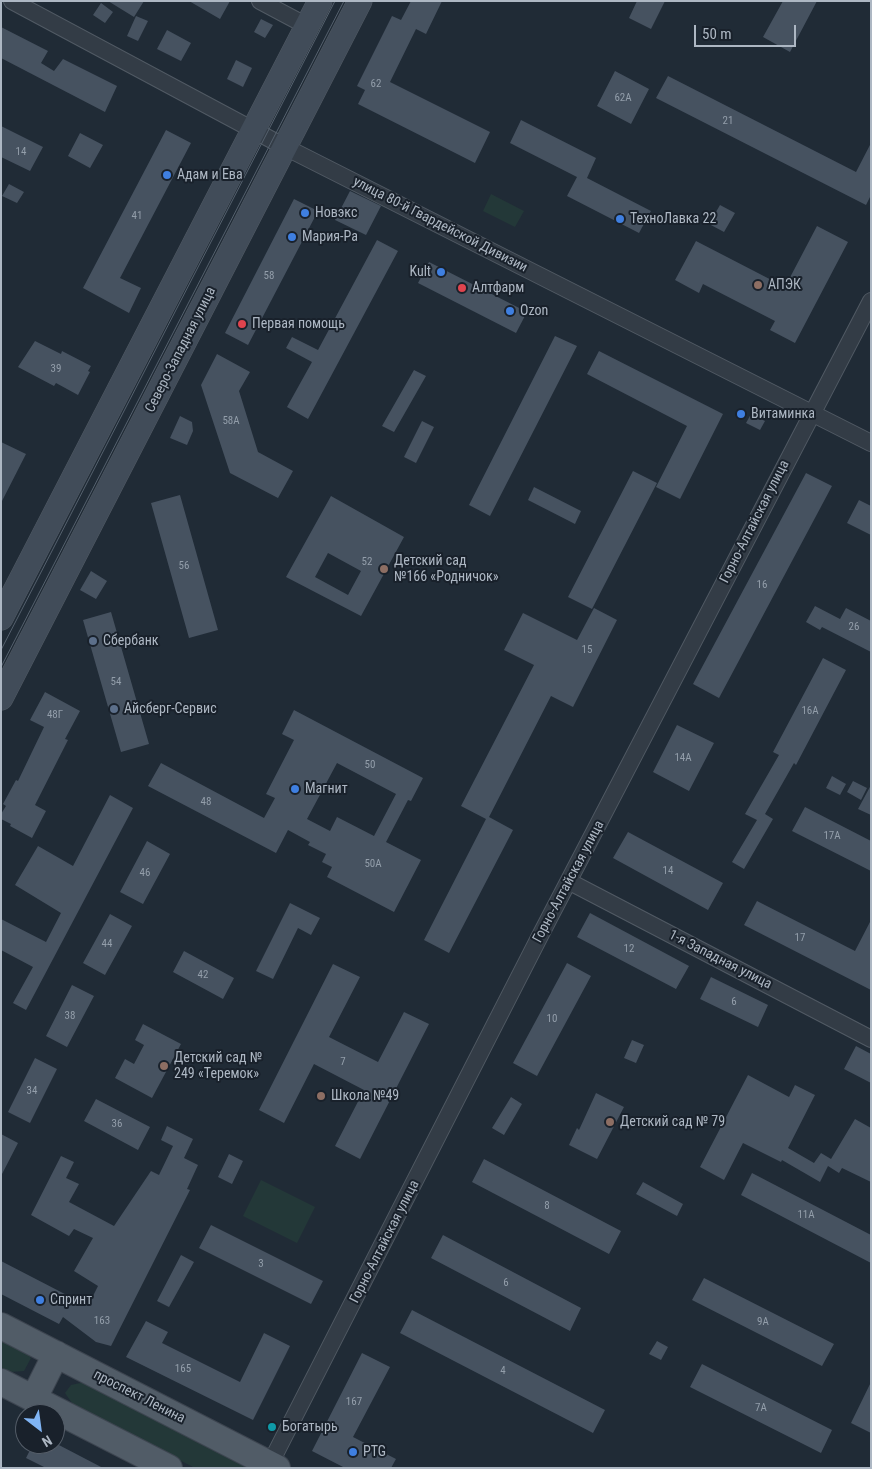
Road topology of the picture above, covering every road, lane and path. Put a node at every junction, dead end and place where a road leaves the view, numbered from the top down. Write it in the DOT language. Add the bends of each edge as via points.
graph roads {
  1 [pos="12,1"];
  2 [pos="260,1"];
  3 [pos="320,1"];
  4 [pos="360,1"];
  5 [pos="307,26"];
  6 [pos="253,129"];
  7 [pos="285,147"];
  8 [pos="871,301"];
  9 [pos="811,412"];
  10 [pos="871,443"];
  11 [pos="1,618"];
  12 [pos="1,698"];
  13 [pos="570,882"];
  14 [pos="871,1038"];
  15 [pos="1,1326"];
  16 [pos="56,1354"];
  17 [pos="1,1382"];
  18 [pos="34,1398"];
  19 [pos="274,1466"];
  20 [pos="169,1468"];
  1 -- 6 [label="street, улица 80-й Гвардейской Дивизии"];
  2 -- 5 [label="street"];
  3 -- 5 [label="main road"];
  4 -- 7 [label="main road, Северо-Западная улица"];
  5 -- 6 [label="main road"];
  6 -- 7 [label="street, улица 80-й Гвардейской Дивизии"];
  6 -- 11 [label="main road"];
  7 -- 9 [label="street, улица 80-й Гвардейской Дивизии"];
  7 -- 12 [label="main road, Северо-Западная улица"];
  8 -- 9 [label="street, Горно-Алтайская улица"];
  9 -- 10 [label="street, улица 80-й Гвардейской Дивизии"];
  9 -- 13 [label="street, Горно-Алтайская улица"];
  13 -- 14 [label="street, 1-я Западная улица"];
  13 -- 19 [label="street, Горно-Алтайская улица"];
  15 -- 16 [label="main road, проспект Ленина"];
  16 -- 18 [label="main road"];
  16 -- 19 [label="main road, проспект Ленина"];
  17 -- 18 [label="main road"];
  18 -- 20 [label="main road"];
}
